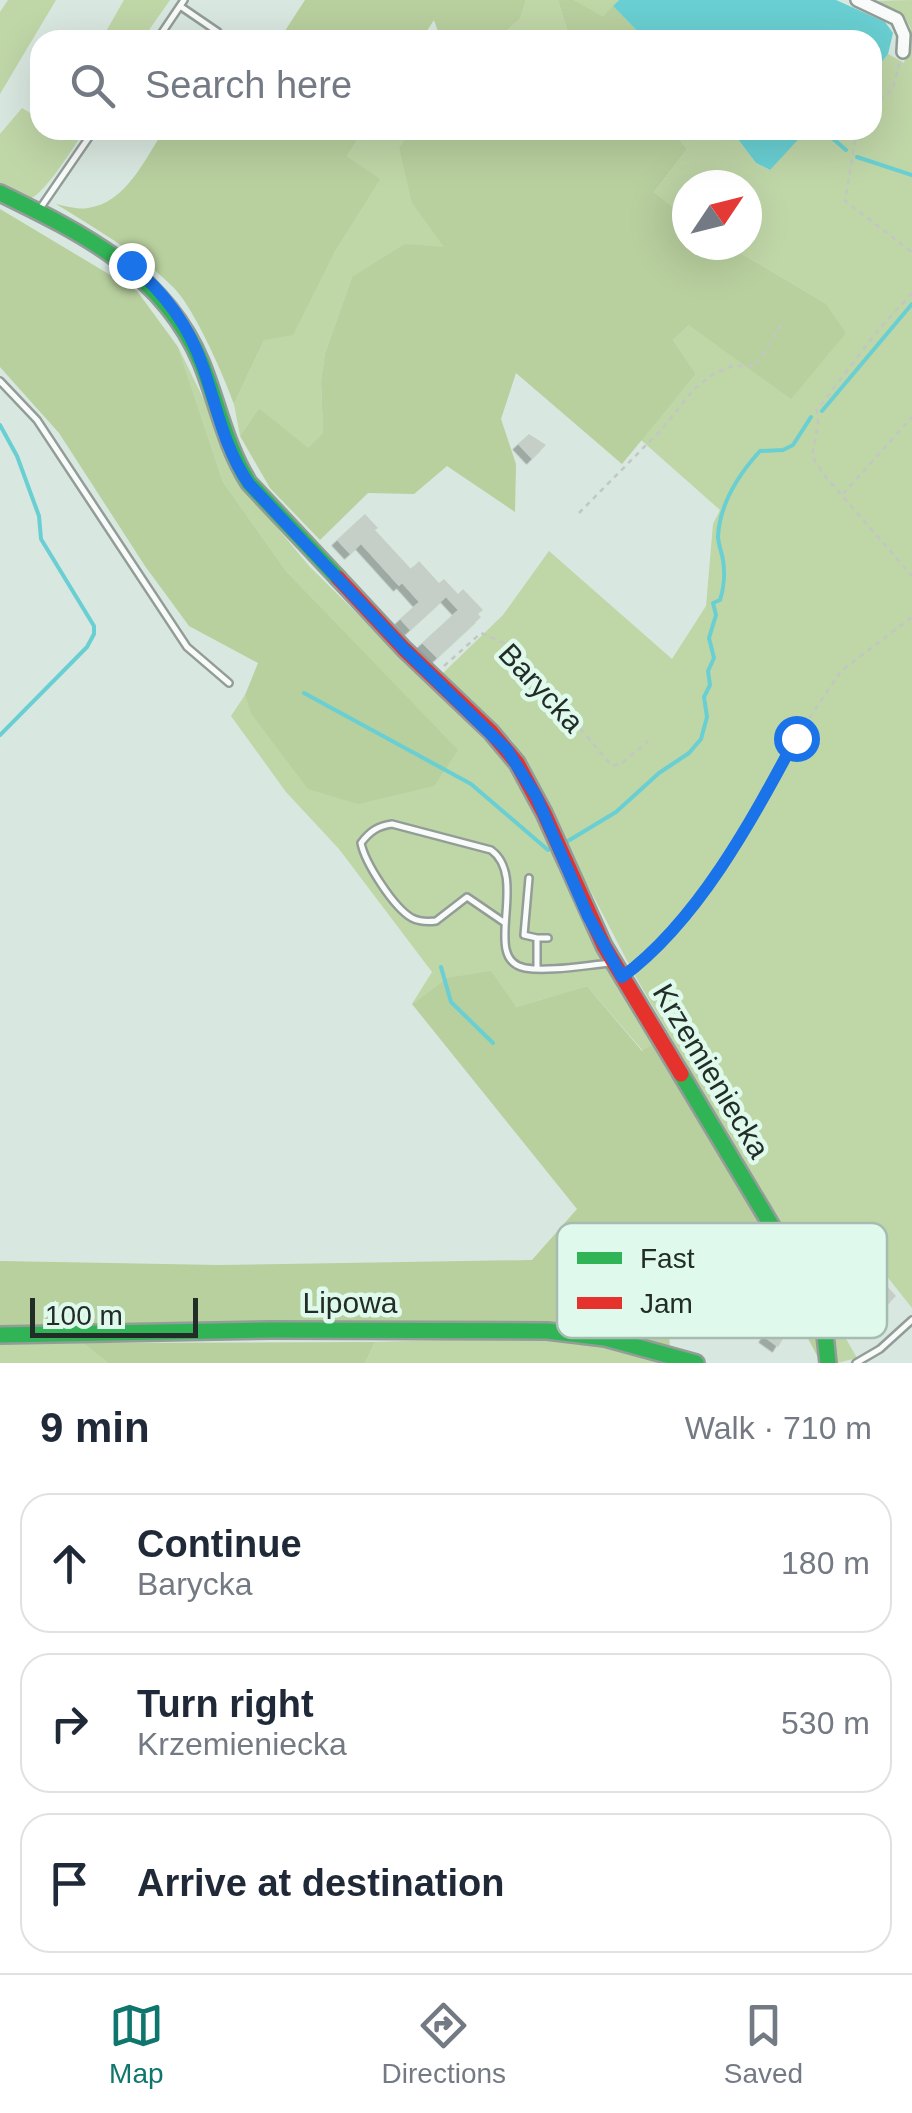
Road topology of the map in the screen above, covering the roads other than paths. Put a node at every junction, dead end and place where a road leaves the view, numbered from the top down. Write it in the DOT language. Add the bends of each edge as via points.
graph roads {
  1 [pos="857,0"];
  2 [pos="182,3"];
  3 [pos="163,30"];
  4 [pos="216,30"];
  5 [pos="904,52"];
  6 [pos="87,140"];
  7 [pos="0,193"];
  8 [pos="38,212"];
  9 [pos="0,380"];
  10 [pos="229,683"];
  11 [pos="529,878"];
  12 [pos="506,923"];
  13 [pos="537,938"];
  14 [pos="548,938"];
  15 [pos="537,968"];
  16 [pos="619,970"];
  17 [pos="770,1223"];
  18 [pos="912,1320"];
  19 [pos="557,1333"];
  20 [pos="0,1334"];
  21 [pos="605,1338"];
  22 [pos="825,1338"];
  23 [pos="696,1363"];
  24 [pos="828,1363"];
  25 [pos="856,1363"];
  1 -- 5 [label="street" via="898,19"];
  2 -- 3 [label="lane"];
  2 -- 4 [label="lane"];
  6 -- 8 [label="lane"];
  7 -- 8 [label="street, Krzemieniecka"];
  8 -- 16 [label="street, Krzemieniecka" via="115,254 164,297 194,343 244,476 522,770"];
  9 -- 10 [label="lane" via="37,420 188,647"];
  11 -- 13 [label="lane" via="524,935"];
  12 -- 12 [label="lane" via="508,876 491,850 392,824 362,843 364,858 414,919 436,922 467,897"];
  12 -- 15 [label="lane" via="504,946 513,961"];
  13 -- 14 [label="lane"];
  13 -- 15 [label="lane"];
  15 -- 16 [label="lane"];
  16 -- 17 [label="street, Krzemieniecka"];
  18 -- 25 [label="lane"];
  19 -- 20 [label="street, Lipowa"];
  21 -- 23 [label="street, Lipowa"];
  22 -- 24 [label="street, Krzemieniecka"];
}
